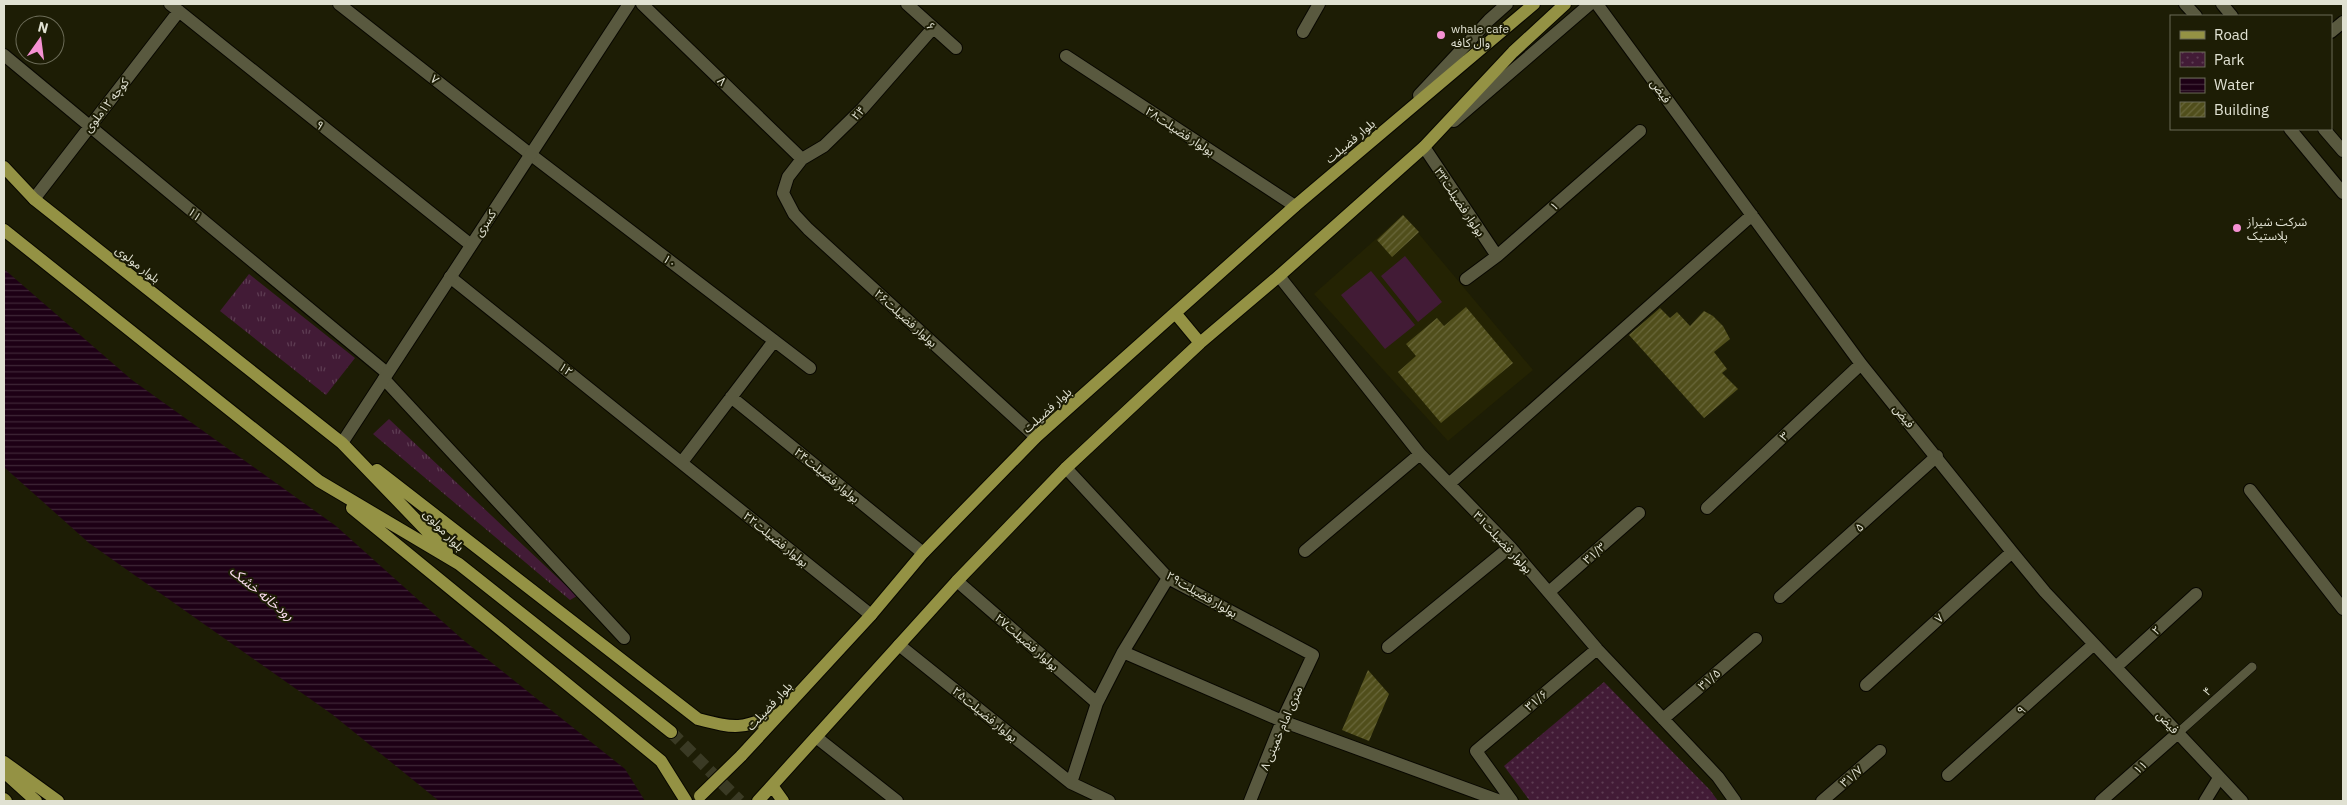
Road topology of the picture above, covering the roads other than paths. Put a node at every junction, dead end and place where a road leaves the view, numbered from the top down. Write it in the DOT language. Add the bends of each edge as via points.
graph roads {
  1 [pos="340,4"];
  2 [pos="628,4"];
  3 [pos="642,4"];
  4 [pos="907,4"];
  5 [pos="1319,4"];
  6 [pos="1508,4"];
  7 [pos="1534,4"];
  8 [pos="1565,4"];
  9 [pos="1590,4"];
  10 [pos="1597,4"];
  11 [pos="2185,4"];
  12 [pos="2222,4"];
  13 [pos="175,7"];
  14 [pos="2195,15"];
  15 [pos="2231,15"];
  16 [pos="2343,22"];
  17 [pos="933,28"];
  18 [pos="2332,31"];
  19 [pos="1303,32"];
  20 [pos="956,48"];
  21 [pos="4,55"];
  22 [pos="1066,56"];
  23 [pos="1401,115"];
  24 [pos="90,127"];
  25 [pos="2291,130"];
  26 [pos="2325,130"];
  27 [pos="1640,131"];
  28 [pos="1424,147"];
  29 [pos="2343,151"];
  30 [pos="530,154"];
  31 [pos="802,159"];
  32 [pos="4,167"];
  33 [pos="2343,193"];
  34 [pos="783,194"];
  35 [pos="34,199"];
  36 [pos="1295,206"];
  37 [pos="1752,215"];
  38 [pos="4,230"];
  39 [pos="471,245"];
  40 [pos="1497,256"];
  41 [pos="1279,276"];
  42 [pos="450,277"];
  43 [pos="1466,279"];
  44 [pos="1176,314"];
  45 [pos="774,340"];
  46 [pos="1200,343"];
  47 [pos="1862,364"];
  48 [pos="810,368"];
  49 [pos="385,376"];
  50 [pos="732,397"];
  51 [pos="1036,437"];
  52 [pos="342,442"];
  53 [pos="1420,454"];
  54 [pos="1937,456"];
  55 [pos="682,462"];
  56 [pos="1066,468"];
  57 [pos="319,481"];
  58 [pos="1449,484"];
  59 [pos="2250,490"];
  60 [pos="1707,508"];
  61 [pos="1639,513"];
  62 [pos="1510,547"];
  63 [pos="1305,551"];
  64 [pos="2012,552"];
  65 [pos="923,553"];
  66 [pos="459,564"];
  67 [pos="1168,578"];
  68 [pos="957,581"];
  69 [pos="1548,592"];
  70 [pos="2196,594"];
  71 [pos="1780,597"];
  72 [pos="2343,609"];
  73 [pos="871,615"];
  74 [pos="624,638"];
  75 [pos="1756,639"];
  76 [pos="2094,644"];
  77 [pos="899,645"];
  78 [pos="1388,647"];
  79 [pos="1597,649"];
  80 [pos="1123,652"];
  81 [pos="1313,655"];
  82 [pos="2116,667"];
  83 [pos="2252,667"];
  84 [pos="1866,685"];
  85 [pos="1097,703"];
  86 [pos="782,712"];
  87 [pos="1663,719"];
  88 [pos="1282,721"];
  89 [pos="671,732"];
  90 [pos="2178,734"];
  91 [pos="816,737"];
  92 [pos="1880,751"];
  93 [pos="4,762"];
  94 [pos="4,772"];
  95 [pos="1948,775"];
  96 [pos="2219,778"];
  97 [pos="1071,783"];
  98 [pos="772,787"];
  99 [pos="696,799"];
  100 [pos="36,801"];
  101 [pos="58,801"];
  102 [pos="686,801"];
  103 [pos="758,801"];
  104 [pos="783,801"];
  105 [pos="897,801"];
  106 [pos="1109,801"];
  107 [pos="1250,801"];
  108 [pos="1500,801"];
  109 [pos="1512,801"];
  110 [pos="1735,801"];
  111 [pos="1822,801"];
  112 [pos="2102,801"];
  113 [pos="2205,801"];
  114 [pos="2242,801"];
  1 -- 30 [label="street, ۷"];
  2 -- 30 [label="street, کسری"];
  3 -- 31 [label="street, ۸"];
  4 -- 17 [label="street, ۶"];
  5 -- 19 [label="street"];
  6 -- 23 [label="street, بلوار فضیلت" via="1489,20"];
  7 -- 23 [label="main road, بلوار فضیلت"];
  8 -- 28 [label="main road" via="1513,52"];
  9 -- 28 [label="street"];
  10 -- 37 [label="street, فیض"];
  11 -- 14 [label="street"];
  12 -- 15 [label="street"];
  13 -- 24 [label="street, کوچه ۱۲ملوی"];
  13 -- 39 [label="street, ۹"];
  16 -- 18 [label="street"];
  17 -- 20 [label="street, ۶"];
  17 -- 31 [label="street, ۲۴" via="862,109 824,146"];
  21 -- 24 [label="street, ۱۱"];
  22 -- 36 [label="street, بولوار فضیلت۲۸"];
  23 -- 36 [label="main road, بلوار فضیلت"];
  24 -- 35 [label="street, کوچه ۱۲ملوی"];
  24 -- 49 [label="street, ۱۱"];
  25 -- 33 [label="street"];
  26 -- 29 [label="street"];
  27 -- 40 [label="street, ۱"];
  28 -- 40 [label="street, بولوار فضیلت۳۳"];
  28 -- 41 [label="main road"];
  30 -- 39 [label="street, کسری"];
  30 -- 45 [label="street, ۱۰"];
  31 -- 34 [label="street, ۲۴" via="788,177"];
  32 -- 35 [label="main road, بلوار مولوی"];
  34 -- 51 [label="street, بولوار فضیلت۲۶" via="794,214 808,229"];
  35 -- 52 [label="main road, بلوار مولوی"];
  36 -- 44 [label="main road, بلوار فضیلت"];
  37 -- 47 [label="street, فیض"];
  37 -- 58 [label="street"];
  38 -- 57 [label="main road, بلوار مولوی"];
  39 -- 42 [label="street, کسری"];
  40 -- 43 [label="street, ۱"];
  41 -- 46 [label="main road"];
  41 -- 53 [label="street, بولوار فضیلت۳۱"];
  42 -- 49 [label="street, کسری"];
  42 -- 55 [label="street, ۱۲"];
  44 -- 46 [label="main road"];
  44 -- 51 [label="main road, بلوار فضیلت"];
  45 -- 48 [label="street, ۱۰"];
  45 -- 50 [label="street"];
  46 -- 56 [label="main road"];
  47 -- 54 [label="street, فیض"];
  47 -- 60 [label="street, ۳"];
  49 -- 52 [label="street, کسری"];
  49 -- 74 [label="street, ۱۱"];
  50 -- 55 [label="street"];
  50 -- 65 [label="street, بولوار فضیلت۲۴"];
  51 -- 65 [label="main road, بلوار فضیلت"];
  52 -- 66 [label="main road, بلوار مولوی"];
  52 -- 86 [label="main road" via="698,719 728,726 747,726"];
  53 -- 58 [label="street, بولوار فضیلت۳۱"];
  53 -- 63 [label="street"];
  54 -- 64 [label="street, فیض"];
  54 -- 71 [label="street, ۵"];
  55 -- 73 [label="street, بولوار فضیلت۲۲"];
  56 -- 67 [label="street, بولوار فضیلت۲۹"];
  56 -- 68 [label="main road"];
  57 -- 66 [label="main road, بلوار مولوی"];
  57 -- 102 [label="main road" via="661,761"];
  58 -- 62 [label="street, بولوار فضیلت۳۱"];
  59 -- 72 [label="street"];
  61 -- 69 [label="street, ۳۱/۳"];
  62 -- 69 [label="street, بولوار فضیلت۳۱"];
  62 -- 78 [label="street"];
  64 -- 76 [label="street, فیض" via="2044,592"];
  64 -- 84 [label="street, ۷"];
  65 -- 73 [label="main road, بلوار فضیلت"];
  66 -- 89 [label="main road"];
  67 -- 80 [label="street"];
  67 -- 81 [label="street, بولوار فضیلت۲۹"];
  68 -- 77 [label="main road"];
  68 -- 85 [label="street, بولوار فضیلت۲۷"];
  69 -- 79 [label="street, بولوار فضیلت۳۱"];
  70 -- 82 [label="street, ۲"];
  73 -- 86 [label="main road, بلوار فضیلت"];
  75 -- 87 [label="street, ۳۱/۵"];
  76 -- 82 [label="street, فیض"];
  76 -- 95 [label="street, ۹"];
  77 -- 91 [label="main road"];
  77 -- 97 [label="street, بولوار فضیلت۲۵"];
  79 -- 87 [label="street, بولوار فضیلت۳۱"];
  79 -- 109 [label="street, ۳۱/۶" via="1476,751"];
  80 -- 85 [label="street"];
  80 -- 88 [label="street"];
  81 -- 88 [label="street, ۸ متری امام خمینی"];
  82 -- 90 [label="street, فیض"];
  83 -- 90 [label="lane, ۴"];
  85 -- 97 [label="street"];
  86 -- 99 [label="main road, بلوار فضیلت, bridge"];
  87 -- 110 [label="street, بولوار فضیلت۳۱"];
  88 -- 107 [label="street, ۸ متری امام خمینی"];
  88 -- 108 [label="street"];
  90 -- 96 [label="street, فیض"];
  90 -- 112 [label="street, ۱۱"];
  91 -- 98 [label="main road"];
  91 -- 105 [label="street"];
  92 -- 111 [label="street, ۳۱/۷"];
  93 -- 101 [label="main road"];
  94 -- 100 [label="main road"];
  96 -- 113 [label="street"];
  96 -- 114 [label="street, فیض"];
  97 -- 106 [label="street, بولوار فضیلت۲۵"];
  98 -- 103 [label="main road"];
  98 -- 104 [label="main road"];
}
